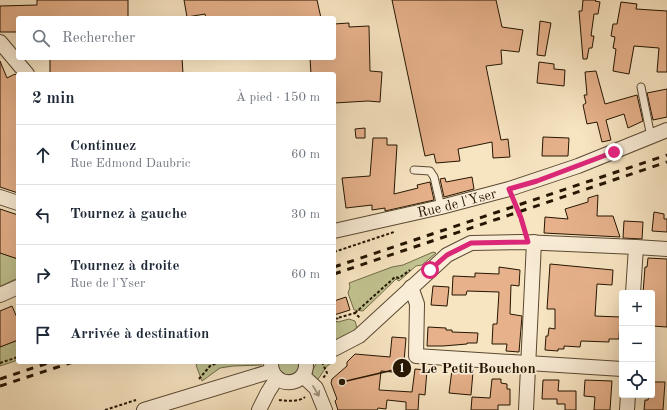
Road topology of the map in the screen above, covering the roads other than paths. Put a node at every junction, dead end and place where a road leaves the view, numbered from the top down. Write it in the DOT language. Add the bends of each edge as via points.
graph roads {
  1 [pos="0,42"];
  2 [pos="25,72"];
  3 [pos="641,87"];
  4 [pos="667,130"];
  5 [pos="651,137"];
  6 [pos="414,170"];
  7 [pos="0,197"];
  8 [pos="16,202"];
  9 [pos="441,207"];
  10 [pos="336,231"];
  11 [pos="531,242"];
  12 [pos="636,247"];
  13 [pos="667,249"];
  14 [pos="411,287"];
  15 [pos="16,288"];
  16 [pos="633,290"];
  17 [pos="0,295"];
  18 [pos="336,348"];
  19 [pos="306,364"];
  20 [pos="528,364"];
  21 [pos="619,369"];
  22 [pos="274,370"];
  23 [pos="303,376"];
  24 [pos="628,398"];
  25 [pos="173,405"];
  26 [pos="144,410"];
  27 [pos="259,410"];
  28 [pos="325,410"];
  29 [pos="526,410"];
  30 [pos="627,410"];
  1 -- 2 [label="street"];
  3 -- 5 [label="lane"];
  4 -- 5 [label="street, Rue de l'Yser"];
  5 -- 9 [label="street, Rue de l'Yser" via="578,166 509,189"];
  6 -- 9 [label="lane" via="430,171 434,176"];
  7 -- 8 [label="street"];
  9 -- 10 [label="street, Rue de l'Yser"];
  11 -- 12 [label="street"];
  11 -- 14 [label="street" via="471,243 447,255"];
  11 -- 20 [label="street"];
  12 -- 13 [label="street"];
  12 -- 16 [label="street"];
  14 -- 18 [label="street" via="359,336"];
  14 -- 20 [label="street" via="417,304 416,356"];
  15 -- 17 [label="street"];
  19 -- 23 [label="street"];
  20 -- 21 [label="street"];
  20 -- 29 [label="street"];
  22 -- 23 [label="street" via="287,382 293,382"];
  22 -- 25 [label="street"];
  22 -- 27 [label="street" via="268,392"];
  23 -- 28 [label="street, one-way" via="316,388"];
  24 -- 30 [label="street"];
  25 -- 26 [label="street"];
}
